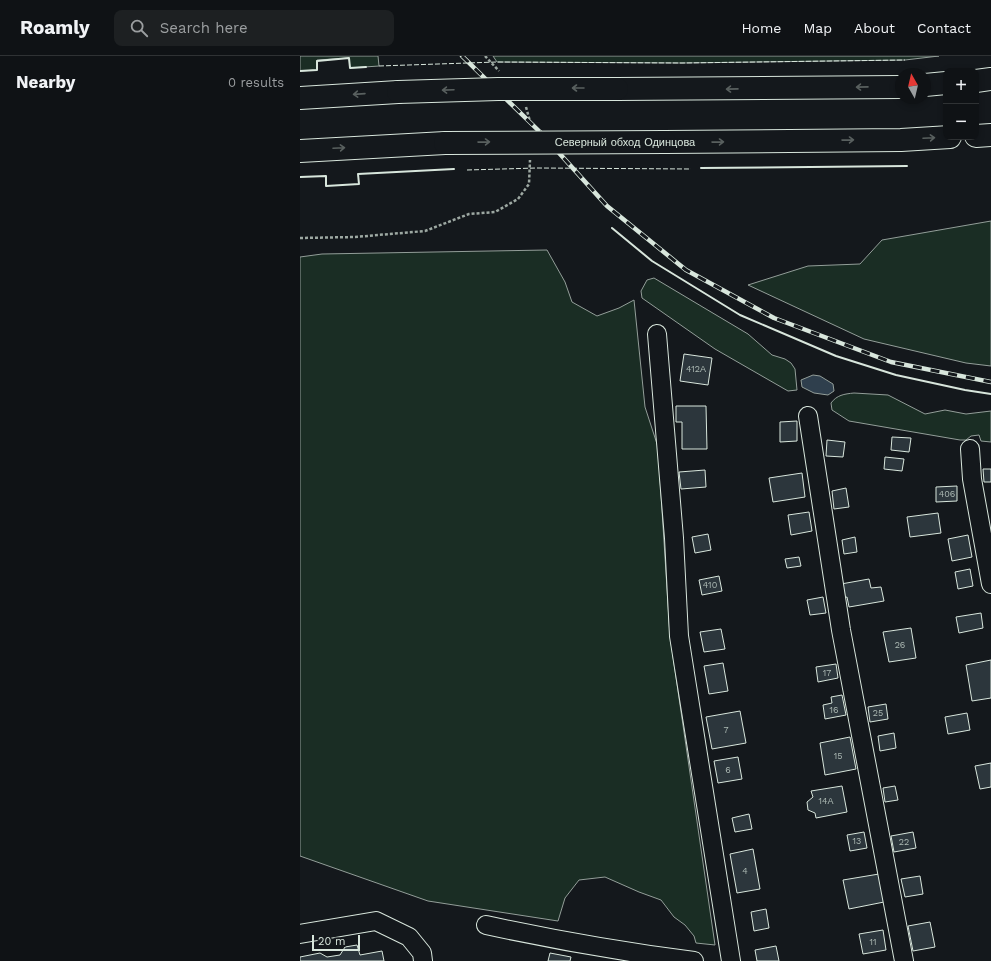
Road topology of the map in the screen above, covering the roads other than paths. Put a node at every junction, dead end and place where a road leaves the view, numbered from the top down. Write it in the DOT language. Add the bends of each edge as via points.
graph roads {
  1 [pos="991,79"];
  2 [pos="979,81"];
  3 [pos="943,83"];
  4 [pos="931,84"];
  5 [pos="895,87"];
  6 [pos="300,98"];
  7 [pos="991,135"];
  8 [pos="979,136"];
  9 [pos="943,137"];
  10 [pos="300,151"];
  11 [pos="657,334"];
  12 [pos="808,416"];
  13 [pos="970,450"];
  14 [pos="991,584"];
  15 [pos="486,925"];
  16 [pos="300,934"];
  17 [pos="423,961"];
  18 [pos="694,961"];
  19 [pos="731,961"];
  20 [pos="904,961"];
  1 -- 2 [label="highway"];
  3 -- 4 [label="highway"];
  5 -- 6 [label="highway, one-way, bridge" via="498,89"];
  7 -- 8 [label="highway"];
  10 -- 9 [label="highway, Северный обход Одинцова, one-way, bridge" via="445,143 900,140"];
  11 -- 19 [label="lane" via="674,538 679,636"];
  12 -- 20 [label="lane" via="842,630"];
  13 -- 14 [label="lane" via="972,478"];
  15 -- 18 [label="lane" via="555,940"];
  16 -- 17 [label="lane" via="376,921 409,937 422,953"];
}
